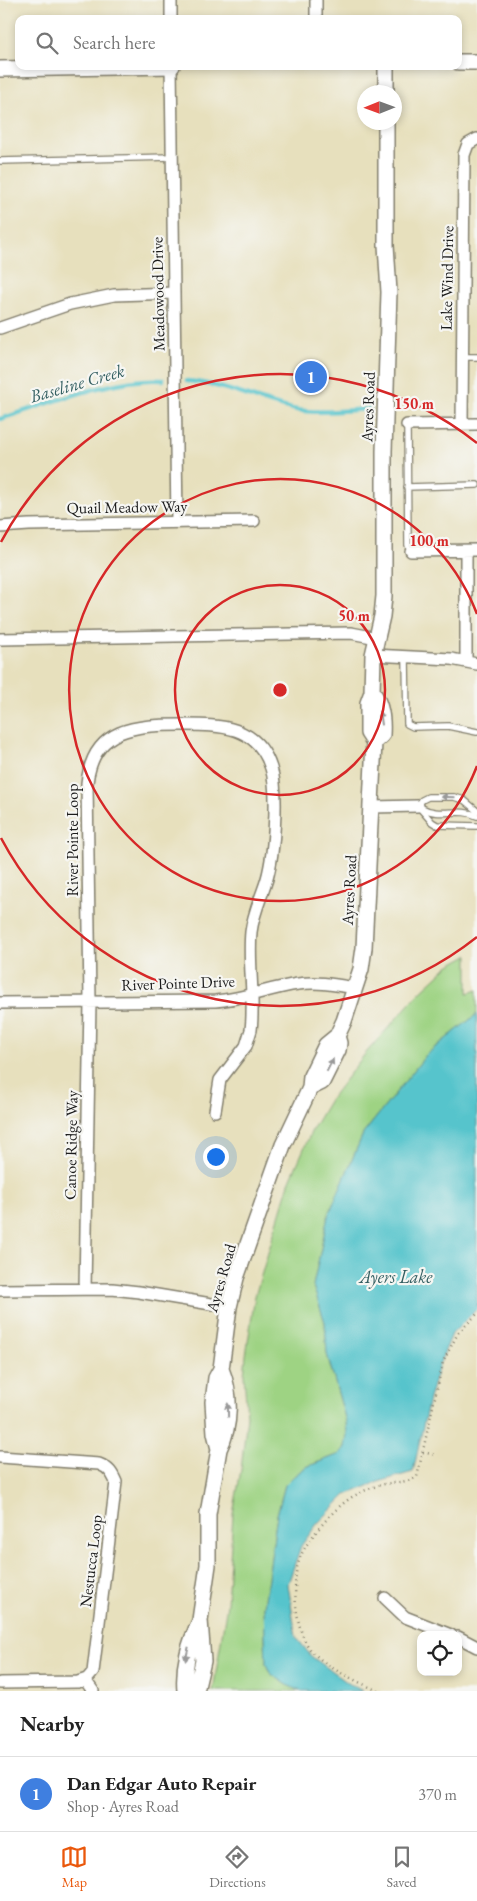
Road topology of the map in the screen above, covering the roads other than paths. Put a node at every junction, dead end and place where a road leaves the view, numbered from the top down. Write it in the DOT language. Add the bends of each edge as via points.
graph roads {
  1 [pos="171,0"];
  2 [pos="316,0"];
  3 [pos="171,15"];
  4 [pos="316,15"];
  5 [pos="462,62"];
  6 [pos="477,62"];
  7 [pos="0,69"];
  8 [pos="15,69"];
  9 [pos="172,70"];
  10 [pos="386,70"];
  11 [pos="386,85"];
  12 [pos="386,130"];
  13 [pos="477,139"];
  14 [pos="172,157"];
  15 [pos="0,161"];
  16 [pos="174,293"];
  17 [pos="0,328"];
  18 [pos="462,357"];
  19 [pos="477,357"];
  20 [pos="462,424"];
  21 [pos="477,424"];
  22 [pos="407,425"];
  23 [pos="477,485"];
  24 [pos="407,486"];
  25 [pos="254,521"];
  26 [pos="177,522"];
  27 [pos="0,527"];
  28 [pos="471,550"];
  29 [pos="411,551"];
  30 [pos="377,638"];
  31 [pos="0,639"];
  32 [pos="373,655"];
  33 [pos="406,657"];
  34 [pos="472,663"];
  35 [pos="477,732"];
  36 [pos="418,806"];
  37 [pos="372,807"];
  38 [pos="477,811"];
  39 [pos="477,816"];
  40 [pos="477,826"];
  41 [pos="356,988"];
  42 [pos="252,995"];
  43 [pos="90,1002"];
  44 [pos="0,1003"];
  45 [pos="215,1111"];
  46 [pos="85,1289"];
  47 [pos="0,1290"];
  48 [pos="229,1306"];
  49 [pos="0,1457"];
  50 [pos="385,1598"];
  51 [pos="200,1620"];
  52 [pos="440,1631"];
  53 [pos="462,1639"];
  54 [pos="477,1647"];
  55 [pos="85,1680"];
  56 [pos="0,1683"];
  57 [pos="93,1691"];
  58 [pos="185,1691"];
  59 [pos="196,1691"];
  1 -- 3 [label="street"];
  2 -- 4 [label="street"];
  5 -- 6 [label="street"];
  7 -- 8 [label="street"];
  9 -- 14 [label="street, Meadowood Drive"];
  10 -- 11 [label="street"];
  12 -- 30 [label="street, Ayres Road" via="389,346 384,451 384,596"];
  13 -- 18 [label="street, Lake Wind Drive" via="468,144 464,155"];
  14 -- 15 [label="lane"];
  14 -- 16 [label="street, Meadowood Drive"];
  16 -- 17 [label="street" via="114,295 70,304"];
  16 -- 26 [label="street, Meadowood Drive"];
  18 -- 19 [label="lane"];
  18 -- 20 [label="street, Lake Wind Drive"];
  20 -- 21 [label="street"];
  20 -- 22 [label="street"];
  22 -- 24 [label="lane"];
  23 -- 24 [label="lane"];
  24 -- 29 [label="lane" via="408,545"];
  25 -- 26 [label="street, Quail Meadow Way"];
  26 -- 27 [label="street, Quail Meadow Way"];
  28 -- 29 [label="street"];
  28 -- 34 [label="street"];
  30 -- 31 [label="street" via="351,633"];
  30 -- 32 [label="street, Ayres Road"];
  32 -- 33 [label="street"];
  32 -- 37 [label="street, Ayres Road" via="372,692 368,703 368,733 374,742"];
  33 -- 34 [label="street"];
  33 -- 35 [label="lane" via="407,724"];
  36 -- 37 [label="street"];
  38 -- 36 [label="lane, one-way" via="464,800 454,797 428,797"];
  36 -- 39 [label="lane" via="430,812 466,812"];
  36 -- 40 [label="lane" via="438,825"];
  37 -- 41 [label="street, Ayres Road" via="364,948"];
  41 -- 42 [label="street, River Pointe Drive" via="327,983 301,984"];
  41 -- 48 [label="street, Ayres Road" via="337,1036 339,1043 334,1058 322,1082 310,1088 283,1145"];
  42 -- 43 [label="street, River Pointe Drive" via="215,1001"];
  42 -- 43 [label="street, River Pointe Loop" via="251,929 273,854 271,768 256,743 237,730 217,725 152,725 129,728 112,737 98,750 88,772"];
  42 -- 45 [label="street, River Pointe Loop" via="249,1039 220,1080"];
  43 -- 44 [label="street, River Pointe Drive"];
  43 -- 46 [label="street, Canoe Ridge Way"];
  46 -- 47 [label="street"];
  46 -- 48 [label="street" via="139,1292"];
  48 -- 51 [label="street, Ayres Road" via="213,1402 214,1433 219,1449 208,1514 208,1565"];
  49 -- 55 [label="street, Nestucca Loop" via="99,1464 112,1473 116,1482 93,1672"];
  50 -- 52 [label="street" via="405,1618"];
  51 -- 58 [label="street, Ayres Road, one-way" via="185,1660"];
  51 -- 59 [label="street, Ayres Road" via="202,1661"];
  53 -- 54 [label="street"];
  55 -- 56 [label="street"];
  55 -- 57 [label="street"];
}
